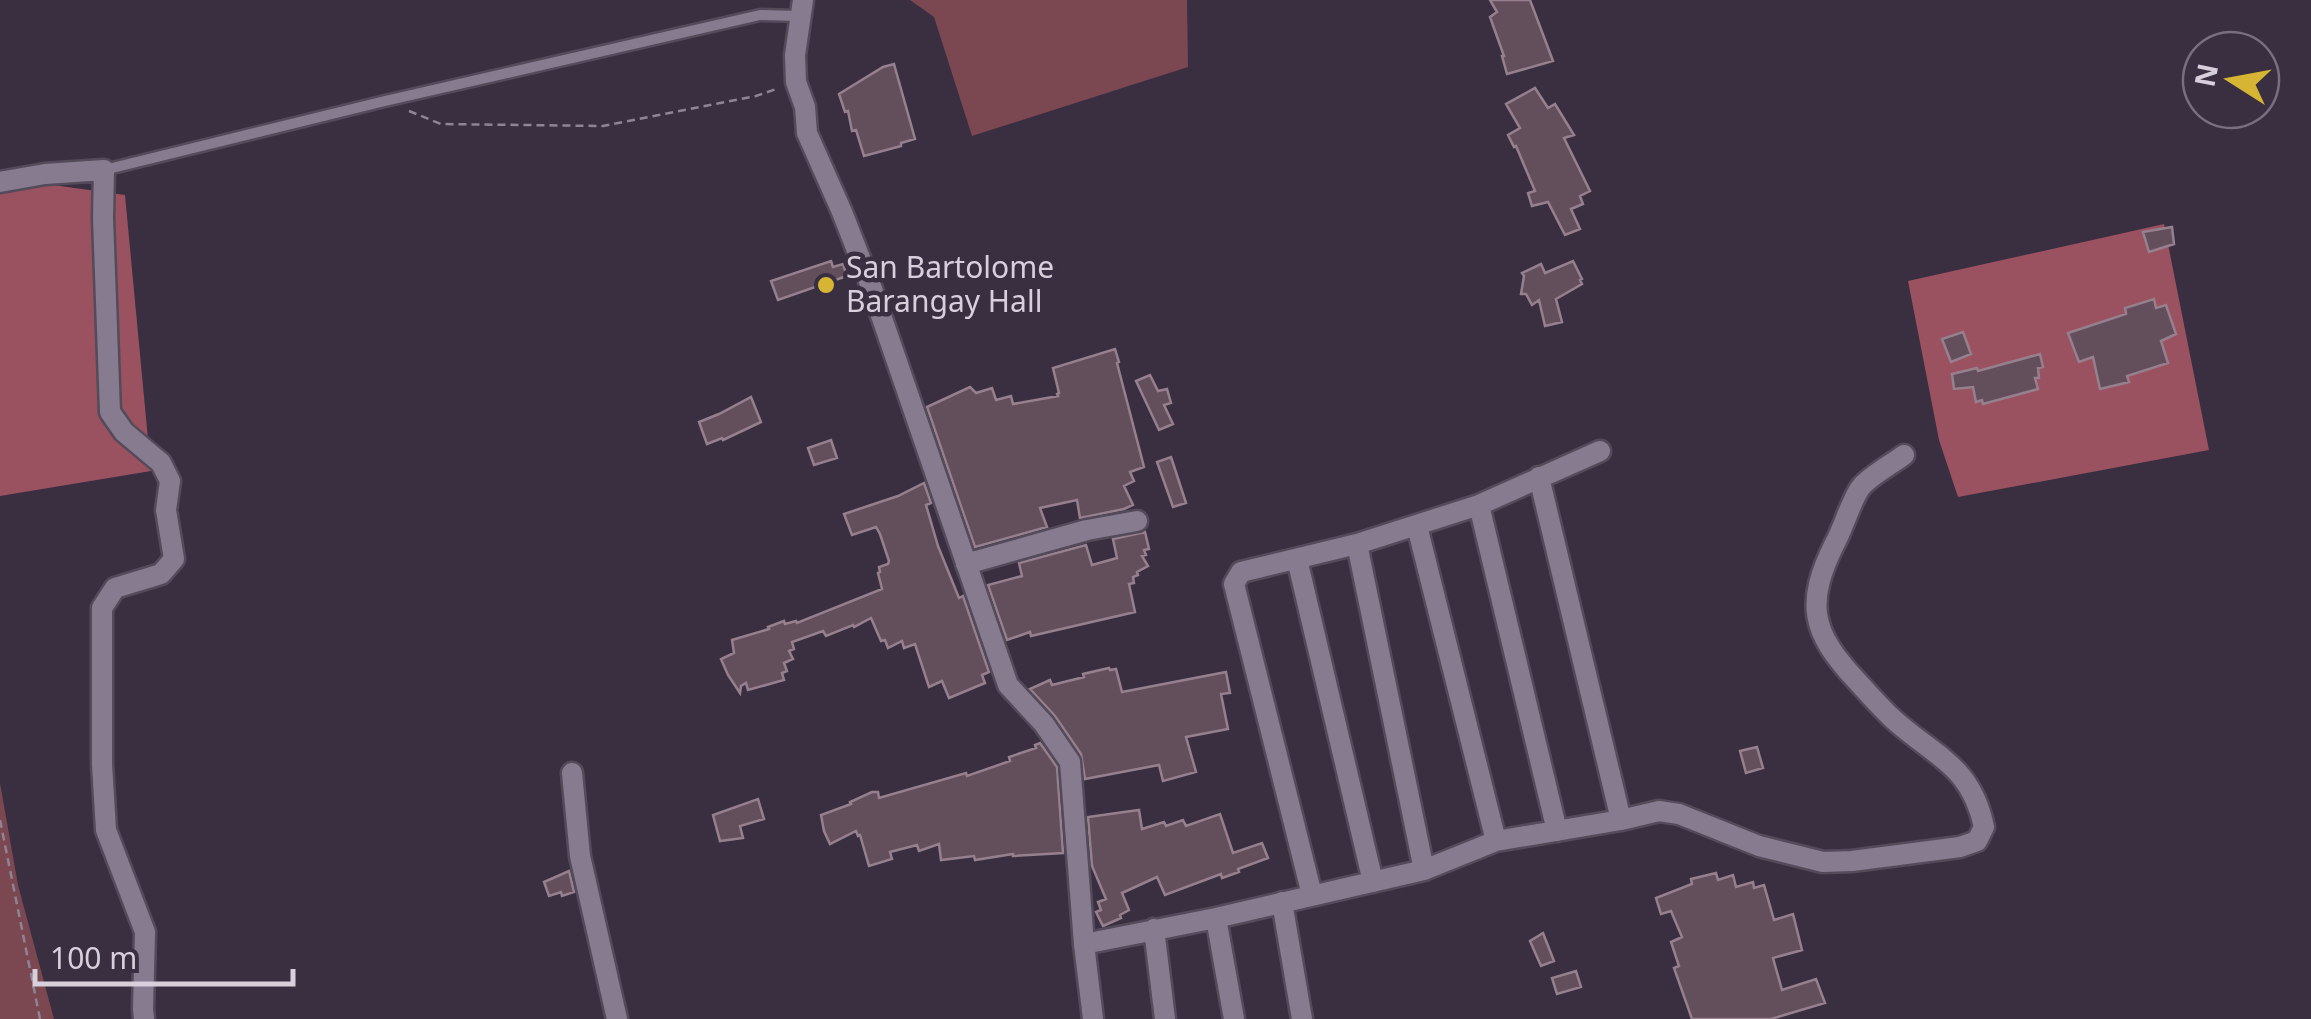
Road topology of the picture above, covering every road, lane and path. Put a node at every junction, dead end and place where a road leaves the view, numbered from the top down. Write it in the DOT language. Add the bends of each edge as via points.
graph roads {
  1 [pos="800,8"];
  2 [pos="796,82"];
  3 [pos="385,101"];
  4 [pos="104,170"];
  5 [pos="0,182"];
  6 [pos="1600,450"];
  7 [pos="1904,455"];
  8 [pos="1539,476"];
  9 [pos="1479,506"];
  10 [pos="1137,522"];
  11 [pos="1417,526"];
  12 [pos="1357,544"];
  13 [pos="1296,560"];
  14 [pos="966,564"];
  15 [pos="572,773"];
  16 [pos="0,820"];
  17 [pos="1621,820"];
  18 [pos="1557,831"];
  19 [pos="1496,842"];
  20 [pos="1424,870"];
  21 [pos="1373,882"];
  22 [pos="1312,895"];
  23 [pos="1282,902"];
  24 [pos="1216,918"];
  25 [pos="1154,929"];
  26 [pos="1084,944"];
  27 [pos="40,1019"];
  28 [pos="144,1019"];
  29 [pos="617,1019"];
  30 [pos="1093,1019"];
  31 [pos="1166,1019"];
  32 [pos="1234,1019"];
  33 [pos="1302,1019"];
  1 -- 2 [label="street"];
  1 -- 3 [label="lane"];
  2 -- 3 [label="path" via="603,126 440,124"];
  2 -- 14 [label="street" via="806,133 872,289"];
  3 -- 4 [label="lane"];
  4 -- 5 [label="street"];
  4 -- 28 [label="street" via="110,412 162,463 170,480 166,510 174,559 161,574 115,588 102,608 106,830 145,932"];
  6 -- 8 [label="street"];
  7 -- 17 [label="street" via="1860,488 1817,593 1818,623 1848,671 1894,720 1948,760 1975,796 1984,827 1977,842 1823,862 1758,846 1679,814 1659,810"];
  8 -- 9 [label="street"];
  8 -- 17 [label="street"];
  9 -- 11 [label="street"];
  9 -- 18 [label="street"];
  10 -- 14 [label="street"];
  11 -- 12 [label="street"];
  11 -- 19 [label="street"];
  12 -- 13 [label="street"];
  12 -- 20 [label="street"];
  13 -- 21 [label="street"];
  13 -- 22 [label="street" via="1242,572 1234,584"];
  14 -- 26 [label="street" via="1008,686 1070,762"];
  15 -- 29 [label="street" via="580,856"];
  16 -- 27 [label="path"];
  17 -- 18 [label="street"];
  18 -- 19 [label="street"];
  19 -- 20 [label="street"];
  20 -- 21 [label="street"];
  21 -- 22 [label="street"];
  22 -- 23 [label="street"];
  23 -- 24 [label="street"];
  23 -- 33 [label="street"];
  24 -- 25 [label="street"];
  24 -- 32 [label="street"];
  25 -- 26 [label="street"];
  25 -- 31 [label="street"];
  26 -- 30 [label="street"];
}
